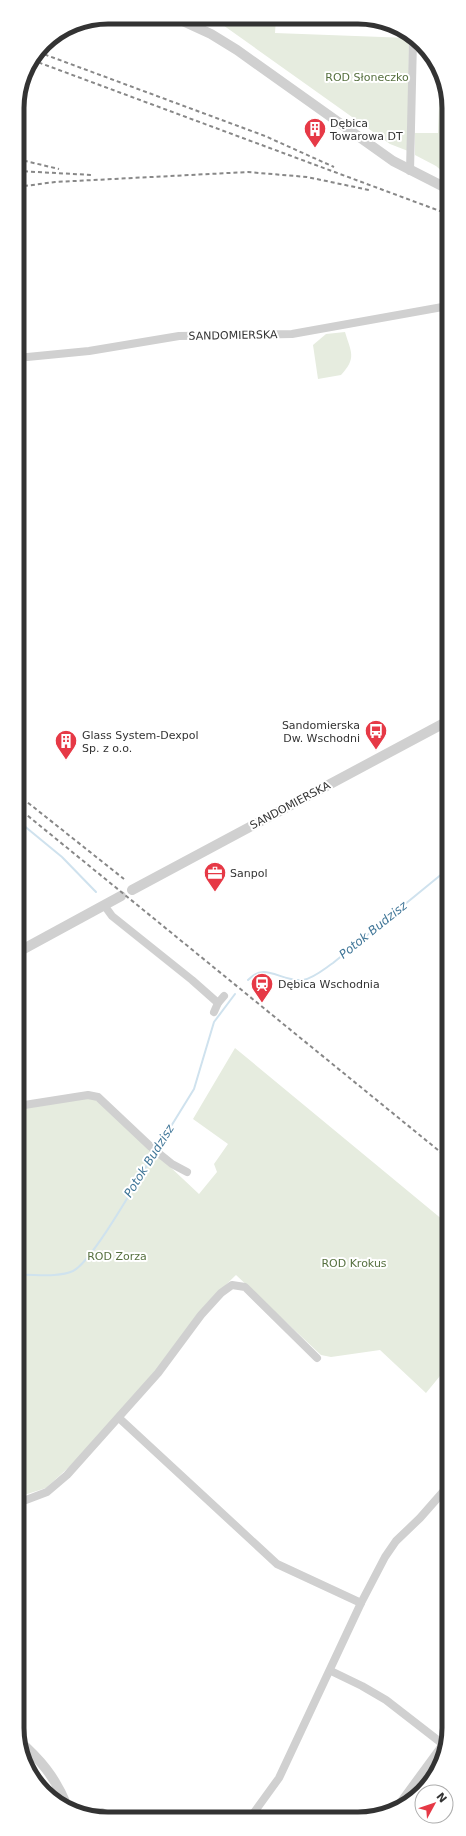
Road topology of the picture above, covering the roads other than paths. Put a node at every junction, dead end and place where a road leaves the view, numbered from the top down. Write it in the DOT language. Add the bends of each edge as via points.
graph roads {
  1 [pos="189,24"];
  2 [pos="413,44"];
  3 [pos="410,171"];
  4 [pos="442,186"];
  5 [pos="442,307"];
  6 [pos="24,357"];
  7 [pos="442,724"];
  8 [pos="132,890"];
  9 [pos="121,896"];
  10 [pos="104,905"];
  11 [pos="24,949"];
  12 [pos="224,996"];
  13 [pos="218,1003"];
  14 [pos="214,1012"];
  15 [pos="24,1105"];
  16 [pos="187,1172"];
  17 [pos="317,1358"];
  18 [pos="119,1418"];
  19 [pos="442,1493"];
  20 [pos="24,1501"];
  21 [pos="361,1603"];
  22 [pos="330,1671"];
  23 [pos="441,1740"];
  24 [pos="27,1748"];
  25 [pos="439,1751"];
  26 [pos="403,1799"];
  27 [pos="64,1800"];
  28 [pos="254,1812"];
  1 -- 3 [label="street" via="237,50"];
  2 -- 3 [label="street"];
  3 -- 4 [label="street"];
  5 -- 6 [label="street, SANDOMIERSKA" via="292,334 179,336 89,351"];
  7 -- 8 [label="street, SANDOMIERSKA"];
  9 -- 10 [label="street"];
  10 -- 11 [label="street"];
  10 -- 13 [label="street" via="112,916"];
  12 -- 13 [label="street"];
  13 -- 14 [label="street"];
  15 -- 16 [label="street" via="88,1095 101,1098 151,1147"];
  17 -- 18 [label="street" via="245,1287 232,1285 201,1315 158,1373"];
  18 -- 20 [label="street" via="83,1458 47,1492"];
  18 -- 21 [label="street" via="277,1564"];
  19 -- 21 [label="street" via="396,1541"];
  21 -- 22 [label="street"];
  22 -- 23 [label="street" via="386,1700"];
  22 -- 28 [label="street" via="279,1778"];
  24 -- 27 [label="street" via="50,1772"];
  25 -- 26 [label="street"];
}
